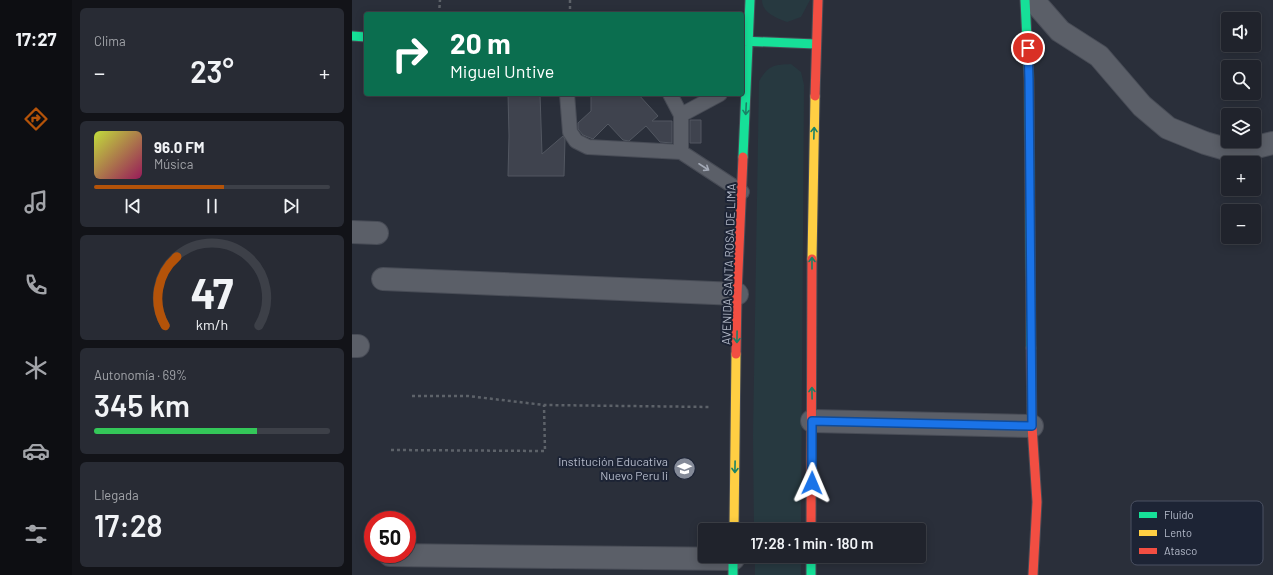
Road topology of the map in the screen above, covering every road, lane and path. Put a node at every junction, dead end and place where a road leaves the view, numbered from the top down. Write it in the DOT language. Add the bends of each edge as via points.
graph roads {
  1 [pos="440,0"];
  2 [pos="570,0"];
  3 [pos="750,0"];
  4 [pos="818,0"];
  5 [pos="1025,0"];
  6 [pos="1033,0"];
  7 [pos="439,12"];
  8 [pos="570,12"];
  9 [pos="352,36"];
  10 [pos="364,37"];
  11 [pos="746,41"];
  12 [pos="816,44"];
  13 [pos="745,81"];
  14 [pos="567,96"];
  15 [pos="671,96"];
  16 [pos="716,96"];
  17 [pos="681,115"];
  18 [pos="1273,143"];
  19 [pos="682,152"];
  20 [pos="742,192"];
  21 [pos="352,232"];
  22 [pos="377,232"];
  23 [pos="384,279"];
  24 [pos="737,294"];
  25 [pos="412,396"];
  26 [pos="544,405"];
  27 [pos="735,408"];
  28 [pos="812,421"];
  29 [pos="1032,426"];
  30 [pos="391,450"];
  31 [pos="734,523"];
  32 [pos="811,523"];
  33 [pos="416,556"];
  34 [pos="698,562"];
  35 [pos="811,563"];
  36 [pos="811,575"];
  37 [pos="1033,575"];
  1 -- 7 [label="path"];
  2 -- 8 [label="path"];
  3 -- 11 [label="main road, AVENIDA SANTA ROSA DE LIMA"];
  4 -- 12 [label="main road"];
  5 -- 29 [label="main road" via="1029,80"];
  6 -- 18 [label="street" via="1060,31 1099,56 1142,106 1168,128 1236,152"];
  9 -- 10 [label="main road"];
  11 -- 12 [label="main road"];
  11 -- 13 [label="main road, AVENIDA SANTA ROSA DE LIMA"];
  28 -- 12 [label="main road, one-way" via="812,193"];
  13 -- 20 [label="main road, AVENIDA SANTA ROSA DE LIMA, one-way"];
  14 -- 19 [label="lane" via="570,132 576,141 588,147"];
  15 -- 17 [label="lane"];
  16 -- 17 [label="lane"];
  17 -- 19 [label="lane"];
  19 -- 20 [label="lane, one-way"];
  20 -- 24 [label="main road, AVENIDA SANTA ROSA DE LIMA"];
  21 -- 22 [label="street"];
  23 -- 24 [label="street"];
  24 -- 27 [label="main road, AVENIDA SANTA ROSA DE LIMA, one-way"];
  25 -- 26 [label="path" via="468,396"];
  26 -- 27 [label="path"];
  26 -- 30 [label="path" via="545,451"];
  27 -- 31 [label="main road, AVENIDA SANTA ROSA DE LIMA, one-way"];
  28 -- 29 [label="street"];
  28 -- 32 [label="main road"];
  29 -- 37 [label="main road" via="1037,502"];
  33 -- 34 [label="street"];
  35 -- 36 [label="main road"];
}
